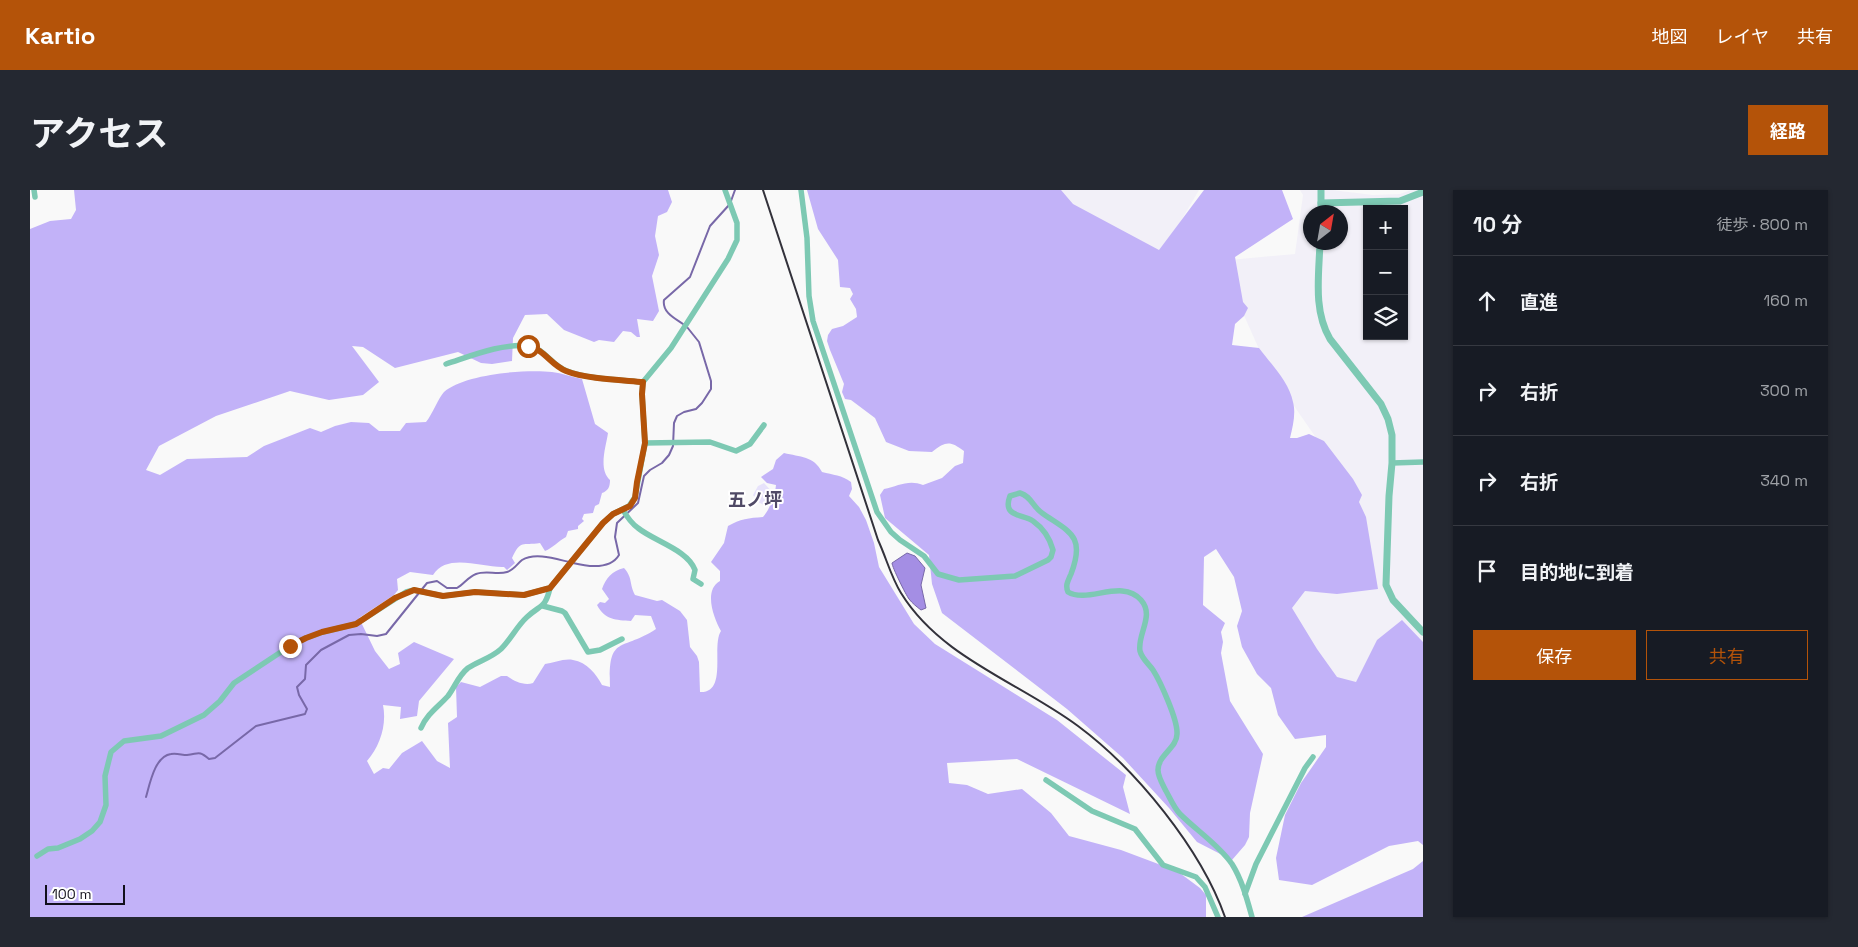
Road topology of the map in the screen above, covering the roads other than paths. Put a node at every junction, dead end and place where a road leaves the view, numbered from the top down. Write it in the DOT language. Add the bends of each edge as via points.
graph roads {
  1 [pos="725,190"];
  2 [pos="801,190"];
  3 [pos="1321,190"];
  4 [pos="1423,192"];
  5 [pos="1321,203"];
  6 [pos="1320,250"];
  7 [pos="446,364"];
  8 [pos="643,382"];
  9 [pos="764,425"];
  10 [pos="645,443"];
  11 [pos="1423,462"];
  12 [pos="1392,463"];
  13 [pos="623,510"];
  14 [pos="701,584"];
  15 [pos="550,588"];
  16 [pos="543,606"];
  17 [pos="1423,632"];
  18 [pos="622,639"];
  19 [pos="421,728"];
  20 [pos="1313,757"];
  21 [pos="1046,780"];
  22 [pos="37,856"];
  23 [pos="1245,894"];
  24 [pos="1218,917"];
  25 [pos="1252,917"];
  1 -- 8 [label="street" via="737,223 737,240 671,348"];
  2 -- 23 [label="street" via="813,321 877,512 890,532 924,556 938,574 959,580 1015,576 1048,560 1053,550 1044,530 1009,509 1010,496 1020,492 1073,535 1076,546 1067,583 1068,592 1086,595 1114,591 1131,594 1141,600 1147,615 1140,644 1141,654 1172,711 1178,733 1161,760 1158,769 1161,781 1179,813 1222,851 1239,876"];
  3 -- 5 [label="street"];
  4 -- 5 [label="street" via="1400,201"];
  6 -- 12 [label="street" via="1318,303 1322,322 1330,339 1381,404 1392,435"];
  7 -- 8 [label="street" via="501,348 528,346 538,349 557,366 571,373"];
  8 -- 10 [label="street"];
  9 -- 10 [label="street" via="750,444 736,451 710,442"];
  10 -- 13 [label="street" via="635,498"];
  11 -- 12 [label="street"];
  12 -- 17 [label="street" via="1386,585 1393,600"];
  13 -- 14 [label="street" via="636,527 688,560 695,570 693,580"];
  13 -- 15 [label="street" via="603,523"];
  15 -- 16 [label="street"];
  15 -- 22 [label="street" via="524,595 475,592 443,596 414,590 395,598 356,624 298,642 234,683 204,714 161,736 124,741 116,746 110,752 105,776 106,805 100,822 80,839"];
  16 -- 18 [label="street" via="565,613 588,652"];
  16 -- 19 [label="street" via="527,617 495,654 468,668"];
  20 -- 23 [label="street" via="1256,864"];
  21 -- 24 [label="street" via="1092,811 1135,829 1163,865 1196,877 1205,887"];
  23 -- 25 [label="street"];
}
